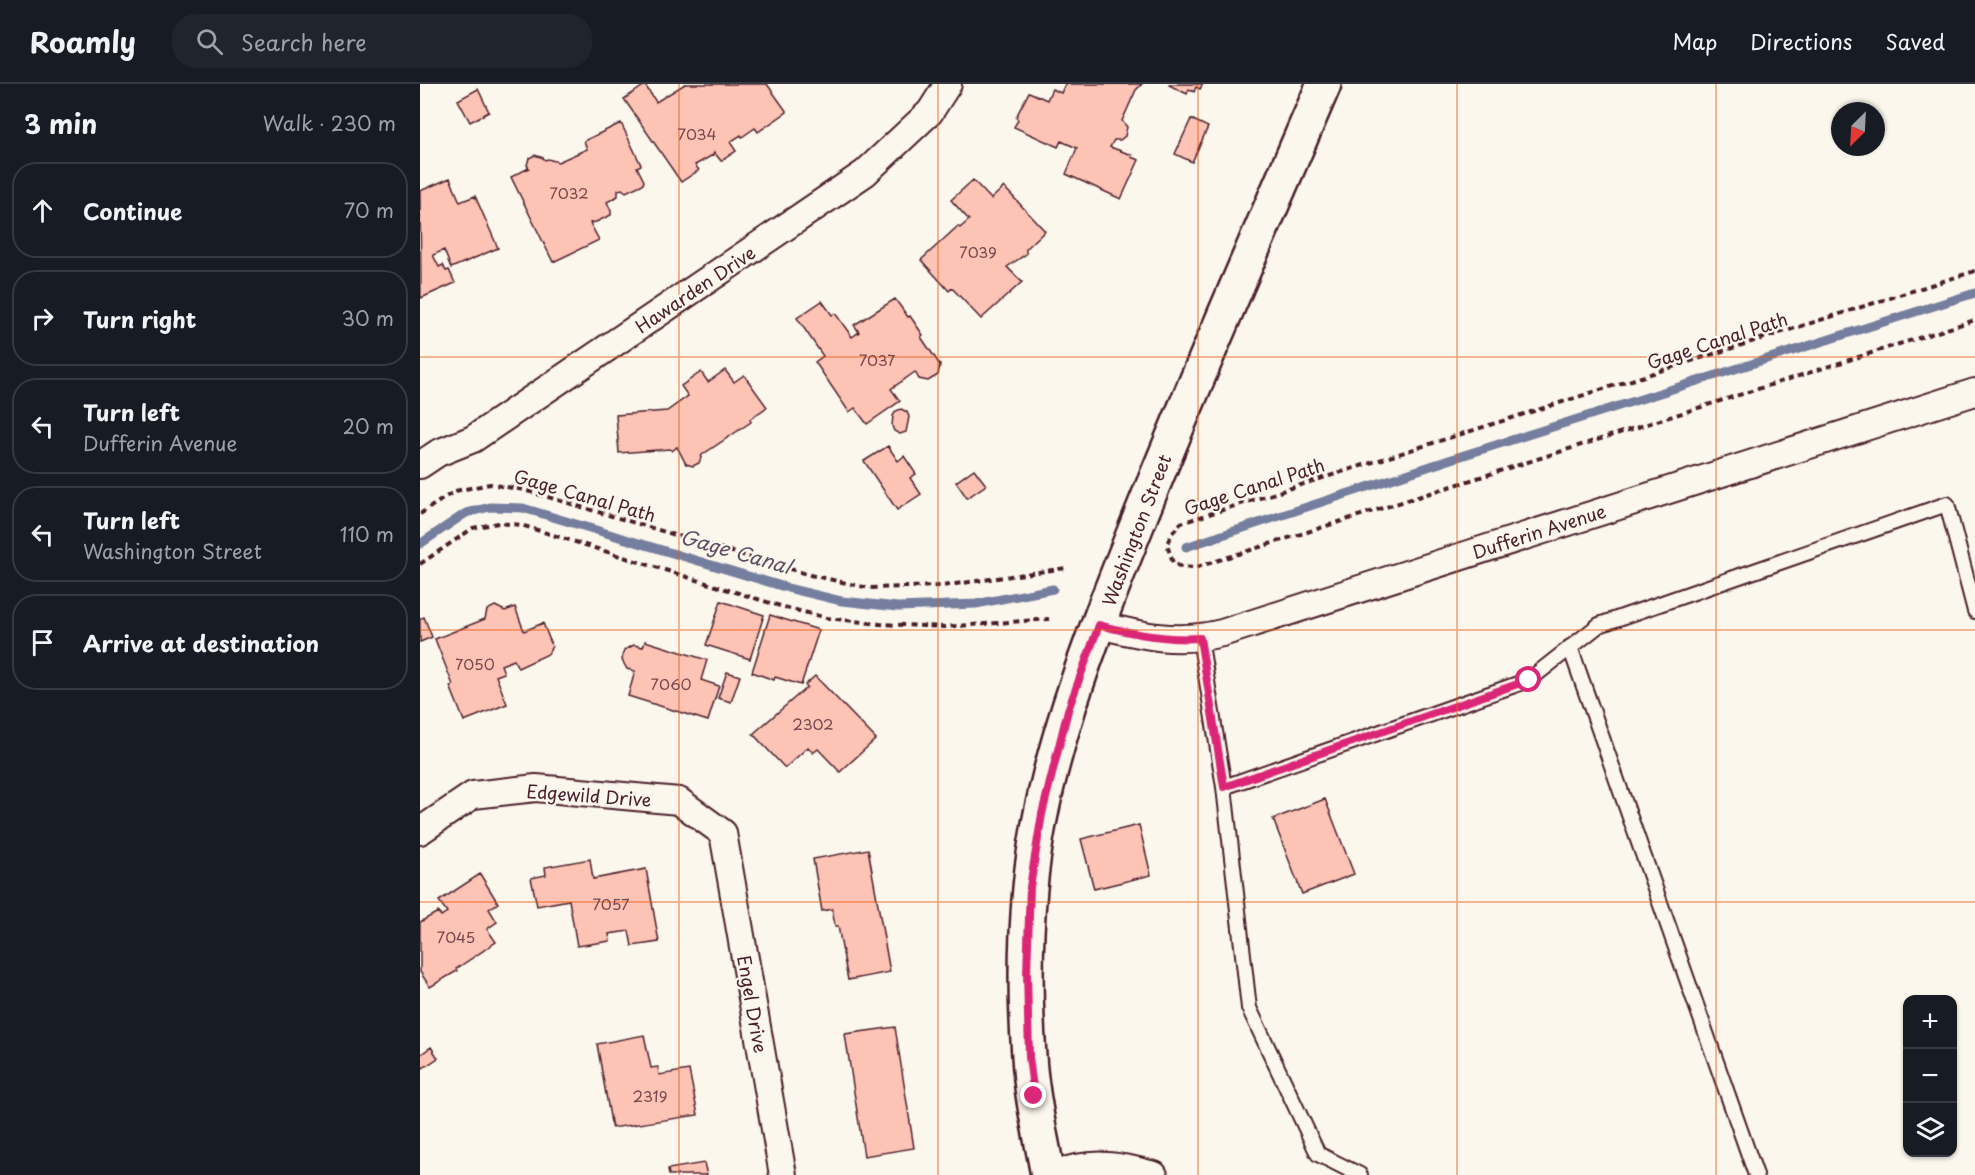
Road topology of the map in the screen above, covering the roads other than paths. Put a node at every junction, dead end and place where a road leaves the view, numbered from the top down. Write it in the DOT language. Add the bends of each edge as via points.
graph roads {
  1 [pos="948,84"];
  2 [pos="1324,84"];
  3 [pos="1975,392"];
  4 [pos="420,465"];
  5 [pos="1975,612"];
  6 [pos="1099,625"];
  7 [pos="1200,638"];
  8 [pos="1570,647"];
  9 [pos="1224,787"];
  10 [pos="420,831"];
  11 [pos="723,833"];
  12 [pos="783,1175"];
  13 [pos="1050,1175"];
  14 [pos="1154,1175"];
  15 [pos="1360,1175"];
  16 [pos="1756,1175"];
  1 -- 4 [label="street, Hawarden Drive" via="930,112 865,173 473,439"];
  2 -- 6 [label="main road, Washington Street" via="1168,448"];
  3 -- 7 [label="street, Dufferin Avenue"];
  5 -- 8 [label="lane" via="1947,504 1599,625"];
  6 -- 7 [label="street, Dufferin Avenue" via="1148,636"];
  6 -- 13 [label="main road, Washington Street" via="1068,710 1042,814 1030,887 1029,1057"];
  7 -- 9 [label="lane"];
  8 -- 9 [label="lane" via="1529,680"];
  8 -- 16 [label="lane"];
  9 -- 15 [label="lane" via="1249,1008 1318,1154"];
  10 -- 11 [label="street, Edgewild Drive" via="473,795 536,788 679,801"];
  11 -- 12 [label="street, Engel Drive"];
  13 -- 14 [label="street" via="1100,1164"];
}
